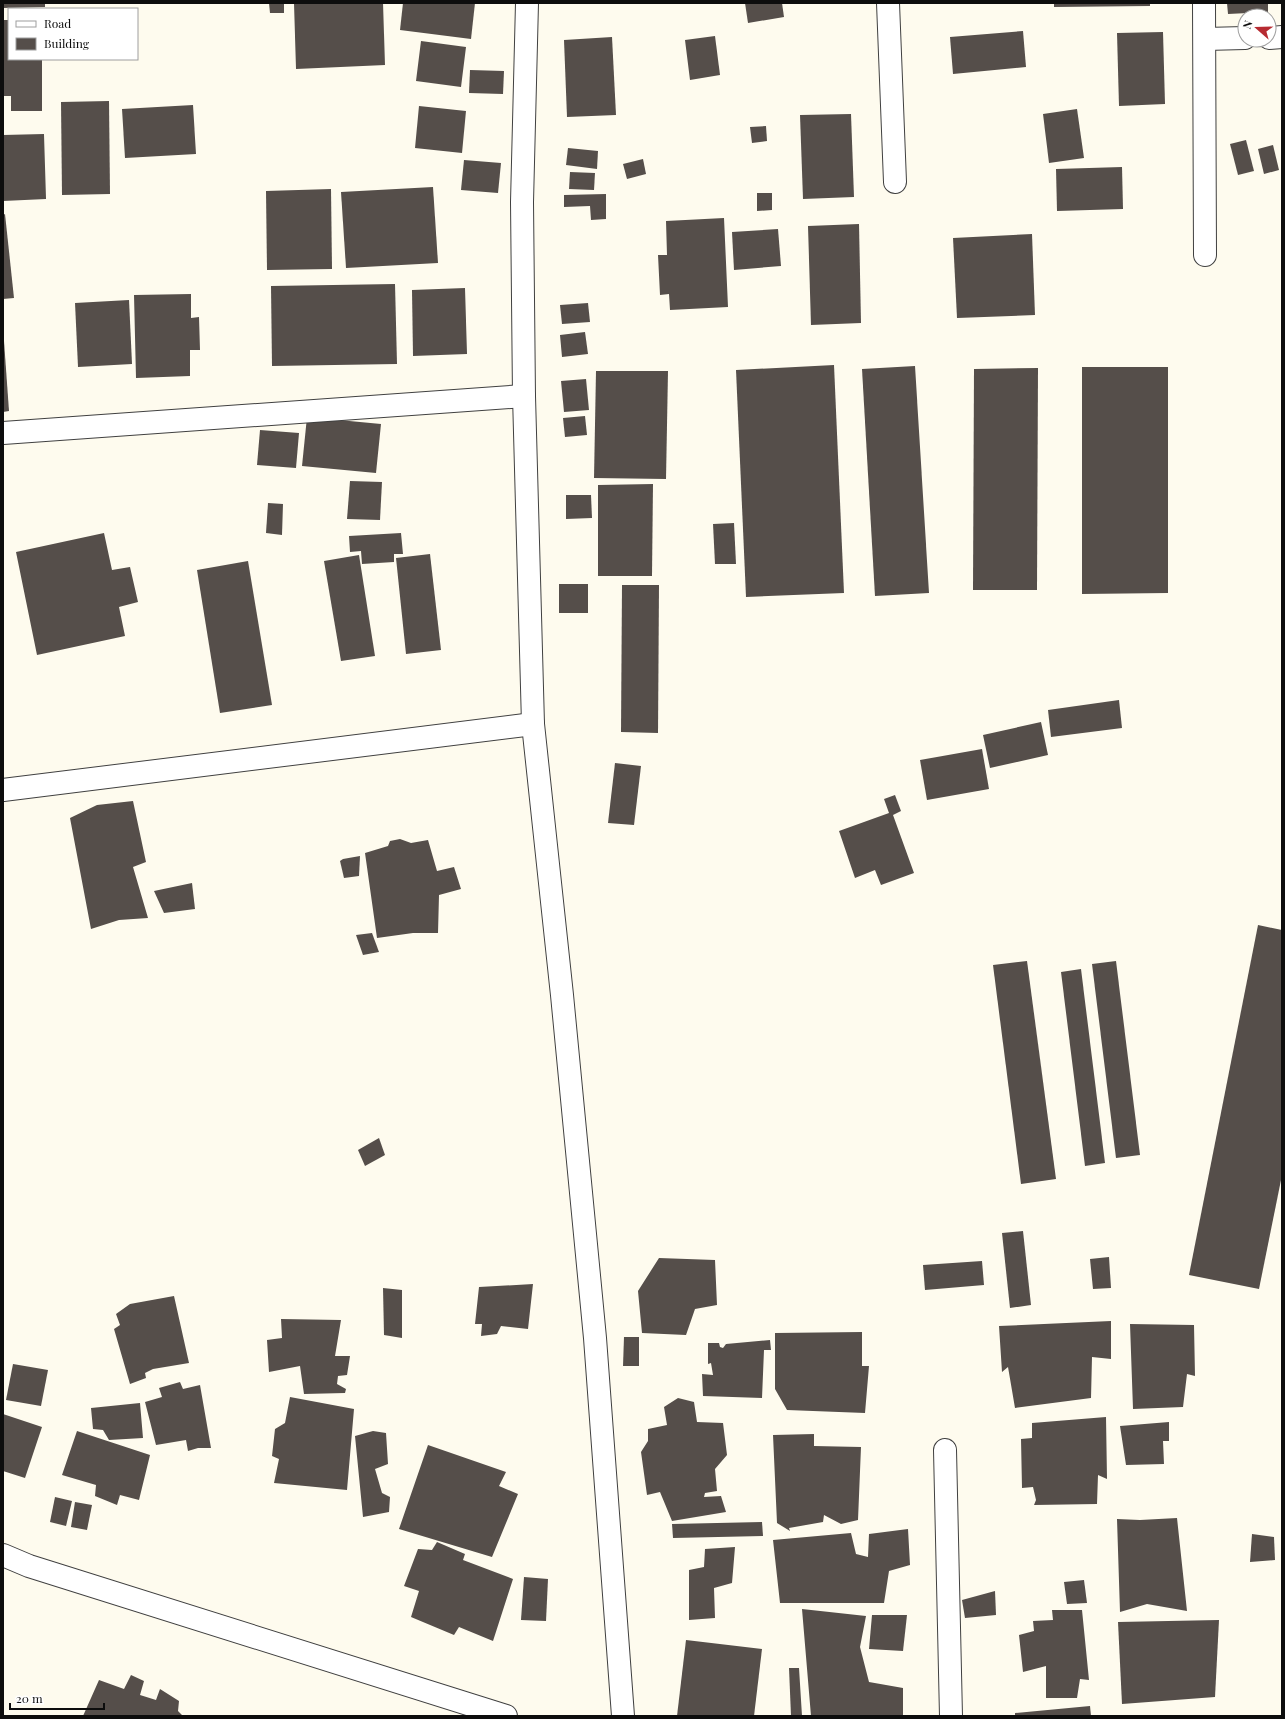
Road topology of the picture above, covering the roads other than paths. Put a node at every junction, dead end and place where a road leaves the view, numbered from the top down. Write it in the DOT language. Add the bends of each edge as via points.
graph roads {
  1 [pos="527,3"];
  2 [pos="888,3"];
  3 [pos="1204,3"];
  4 [pos="1237,38"];
  5 [pos="1204,39"];
  6 [pos="895,182"];
  7 [pos="1205,255"];
  8 [pos="524,396"];
  9 [pos="3,433"];
  10 [pos="533,724"];
  11 [pos="3,790"];
  12 [pos="945,1450"];
  13 [pos="3,1555"];
  14 [pos="506,1716"];
  15 [pos="622,1716"];
  16 [pos="951,1716"];
  1 -- 8 [label="street" via="522,202"];
  2 -- 6 [label="street"];
  3 -- 5 [label="street"];
  4 -- 5 [label="street"];
  5 -- 7 [label="street"];
  8 -- 9 [label="street"];
  8 -- 10 [label="street"];
  10 -- 11 [label="street"];
  10 -- 15 [label="street" via="563,1003 593,1323"];
  12 -- 16 [label="street"];
  13 -- 14 [label="street" via="29,1566"];
}
